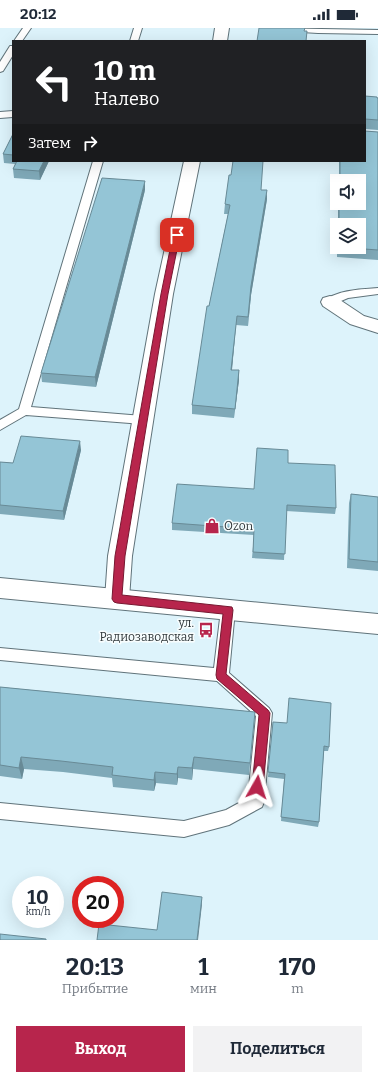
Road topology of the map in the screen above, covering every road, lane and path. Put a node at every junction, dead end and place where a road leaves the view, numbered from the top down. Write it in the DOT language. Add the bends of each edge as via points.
graph roads {
  1 [pos="26,28"];
  2 [pos="138,28"];
  3 [pos="222,28"];
  4 [pos="269,28"];
  5 [pos="318,30"];
  6 [pos="378,32"];
  7 [pos="19,40"];
  8 [pos="134,40"];
  9 [pos="220,40"];
  10 [pos="317,40"];
  11 [pos="12,50"];
  12 [pos="0,69"];
  13 [pos="12,114"];
  14 [pos="0,115"];
  15 [pos="98,162"];
  16 [pos="192,162"];
  17 [pos="378,291"];
  18 [pos="330,302"];
  19 [pos="378,327"];
  20 [pos="24,411"];
  21 [pos="143,420"];
  22 [pos="0,426"];
  23 [pos="0,588"];
  24 [pos="117,599"];
  25 [pos="228,610"];
  26 [pos="378,624"];
  27 [pos="0,654"];
  28 [pos="221,675"];
  29 [pos="0,811"];
  1 -- 7 [label="lane"];
  2 -- 8 [label="lane"];
  3 -- 9 [label="street"];
  4 -- 5 [label="lane"];
  5 -- 6 [label="lane"];
  5 -- 10 [label="lane"];
  11 -- 12 [label="lane"];
  13 -- 14 [label="lane"];
  15 -- 20 [label="lane"];
  16 -- 21 [label="street" via="164,294"];
  17 -- 18 [label="lane" via="346,295"];
  18 -- 19 [label="street" via="357,320"];
  20 -- 21 [label="lane"];
  20 -- 22 [label="lane"];
  21 -- 24 [label="street" via="120,556"];
  23 -- 24 [label="street"];
  24 -- 25 [label="street"];
  25 -- 26 [label="street"];
  25 -- 28 [label="lane"];
  27 -- 28 [label="lane"];
  28 -- 29 [label="lane" via="264,713 256,802 229,817 184,829"];
}
